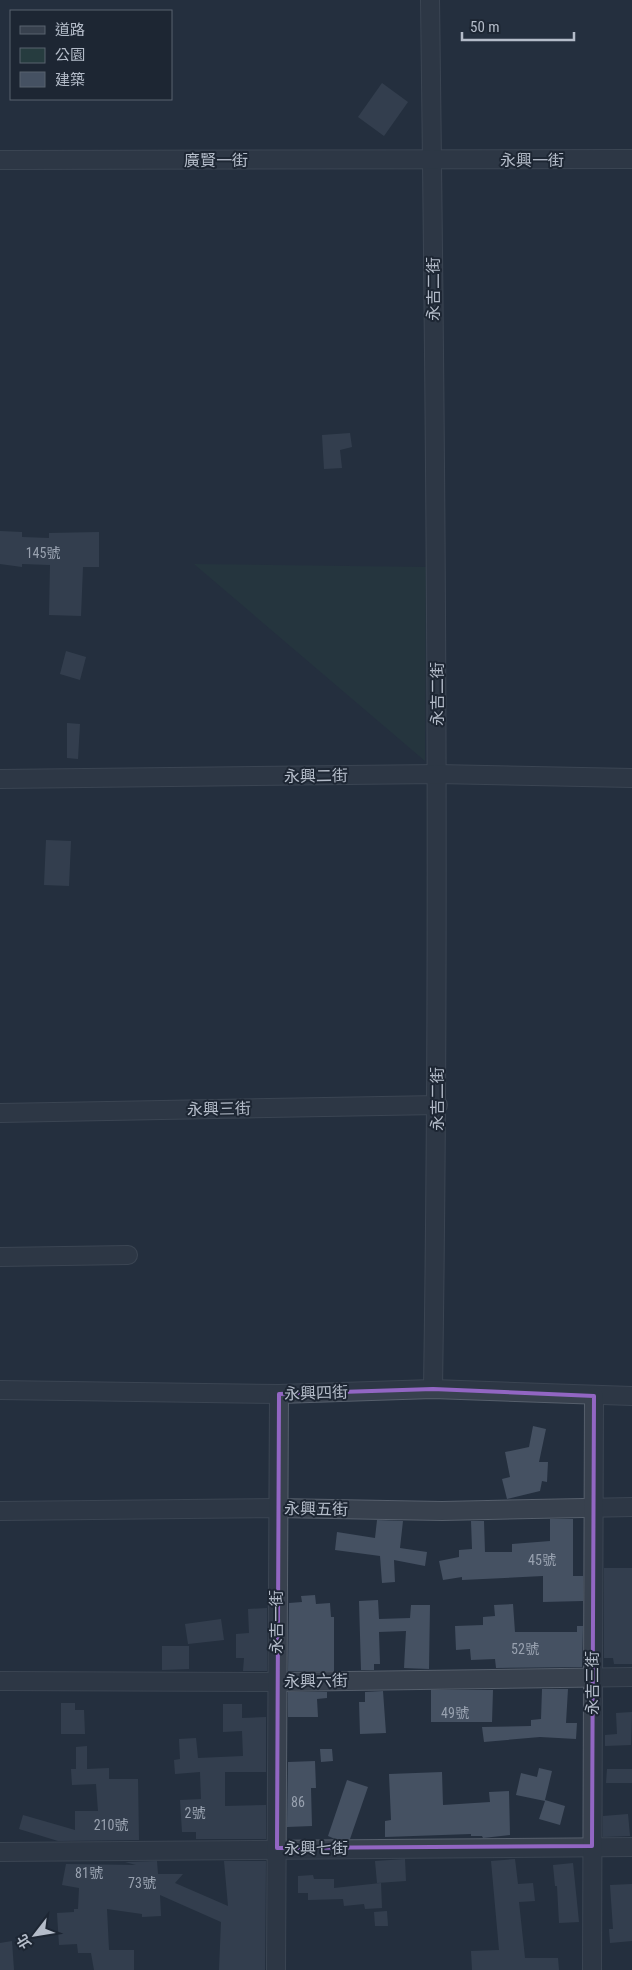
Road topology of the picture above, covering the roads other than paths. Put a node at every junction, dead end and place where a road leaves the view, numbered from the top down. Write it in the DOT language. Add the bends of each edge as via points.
graph roads {
  1 [pos="430,0"];
  2 [pos="632,159"];
  3 [pos="0,160"];
  4 [pos="432,161"];
  5 [pos="438,774"];
  6 [pos="632,778"];
  7 [pos="0,779"];
  8 [pos="438,1105"];
  9 [pos="0,1113"];
  10 [pos="128,1255"];
  11 [pos="0,1257"];
  12 [pos="433,1388"];
  13 [pos="0,1390"];
  14 [pos="279,1394"];
  15 [pos="594,1396"];
  16 [pos="632,1396"];
  17 [pos="632,1507"];
  18 [pos="277,1508"];
  19 [pos="593,1508"];
  20 [pos="0,1511"];
  21 [pos="592,1677"];
  22 [pos="632,1677"];
  23 [pos="0,1680"];
  24 [pos="276,1682"];
  25 [pos="592,1846"];
  26 [pos="632,1847"];
  27 [pos="277,1848"];
  28 [pos="0,1852"];
  29 [pos="276,1970"];
  30 [pos="592,1970"];
  1 -- 4 [label="street, 永吉二街"];
  2 -- 4 [label="street, 永興一街"];
  3 -- 4 [label="street, 廣賢一街"];
  4 -- 5 [label="street, 永吉二街"];
  5 -- 6 [label="street, 永興二街"];
  5 -- 7 [label="street, 永興二街"];
  5 -- 8 [label="street, 永吉二街"];
  8 -- 9 [label="street, 永興三街"];
  8 -- 12 [label="street, 永吉二街"];
  10 -- 11 [label="street"];
  12 -- 14 [label="street, 永興四街"];
  12 -- 15 [label="street, 永興四街"];
  13 -- 14 [label="street, 永興四街"];
  14 -- 18 [label="street, 永吉一街"];
  15 -- 16 [label="street, 永興四街"];
  15 -- 19 [label="street, 永吉三街"];
  17 -- 19 [label="street, 永興五街"];
  18 -- 19 [label="street, 永興五街" via="442,1511"];
  18 -- 20 [label="street, 永興五街"];
  18 -- 24 [label="street, 永吉一街"];
  19 -- 21 [label="street, 永吉三街"];
  21 -- 22 [label="street, 永興六街"];
  21 -- 24 [label="street, 永興六街"];
  21 -- 25 [label="street, 永吉三街"];
  23 -- 24 [label="street, 永興六街"];
  24 -- 27 [label="street, 永吉一街"];
  25 -- 26 [label="street, 永興七街"];
  25 -- 27 [label="street, 永興七街"];
  25 -- 30 [label="street, 永吉三街"];
  27 -- 28 [label="street, 永興七街"];
  27 -- 29 [label="street, 永吉一街"];
}
